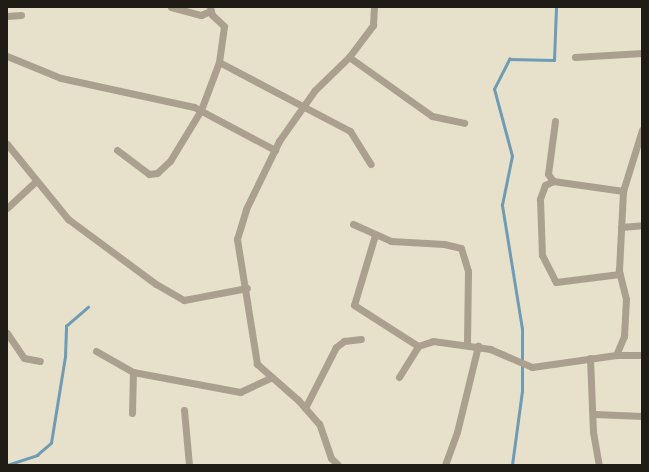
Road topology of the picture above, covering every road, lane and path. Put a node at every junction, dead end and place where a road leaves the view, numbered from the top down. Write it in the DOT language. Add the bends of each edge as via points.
graph roads {
  1 [pos="171,7"];
  2 [pos="374,7"];
  3 [pos="210,9"];
  4 [pos="21,15"];
  5 [pos="7,16"];
  6 [pos="642,53"];
  7 [pos="7,56"];
  8 [pos="349,57"];
  9 [pos="576,57"];
  10 [pos="219,62"];
  11 [pos="301,107"];
  12 [pos="201,110"];
  13 [pos="555,121"];
  14 [pos="464,123"];
  15 [pos="642,130"];
  16 [pos="7,144"];
  17 [pos="117,150"];
  18 [pos="275,150"];
  19 [pos="371,164"];
  20 [pos="553,181"];
  21 [pos="35,182"];
  22 [pos="623,191"];
  23 [pos="7,208"];
  24 [pos="353,224"];
  25 [pos="642,225"];
  26 [pos="621,227"];
  27 [pos="375,235"];
  28 [pos="620,274"];
  29 [pos="247,288"];
  30 [pos="7,334"];
  31 [pos="362,339"];
  32 [pos="467,345"];
  33 [pos="418,346"];
  34 [pos="478,346"];
  35 [pos="96,351"];
  36 [pos="616,355"];
  37 [pos="642,355"];
  38 [pos="590,358"];
  39 [pos="40,361"];
  40 [pos="133,372"];
  41 [pos="399,377"];
  42 [pos="270,378"];
  43 [pos="305,408"];
  44 [pos="184,410"];
  45 [pos="132,413"];
  46 [pos="595,414"];
  47 [pos="642,416"];
  48 [pos="189,465"];
  49 [pos="338,465"];
  50 [pos="445,465"];
  51 [pos="599,465"];
  1 -- 3 [label="street" via="201,15"];
  2 -- 8 [label="street" via="372,25"];
  3 -- 10 [label="street" via="224,26"];
  4 -- 5 [label="street"];
  6 -- 9 [label="street"];
  7 -- 12 [label="street" via="61,78"];
  8 -- 11 [label="street"];
  8 -- 14 [label="street" via="432,116"];
  10 -- 11 [label="street"];
  10 -- 12 [label="street"];
  11 -- 18 [label="street"];
  11 -- 19 [label="street" via="350,131"];
  12 -- 17 [label="street" via="170,161 156,173 149,174"];
  12 -- 18 [label="street"];
  13 -- 20 [label="street" via="548,174"];
  15 -- 22 [label="street"];
  16 -- 21 [label="street"];
  18 -- 29 [label="street" via="246,209 237,239"];
  20 -- 22 [label="street"];
  20 -- 28 [label="street" via="545,186 540,198 540,240 542,255 556,282"];
  21 -- 23 [label="street"];
  21 -- 29 [label="street" via="68,219 184,300"];
  22 -- 26 [label="street"];
  24 -- 27 [label="street"];
  25 -- 26 [label="street"];
  26 -- 28 [label="street"];
  27 -- 32 [label="street" via="391,242 444,244 461,248 468,271"];
  27 -- 33 [label="street" via="354,305"];
  28 -- 36 [label="street" via="626,299 624,336"];
  29 -- 42 [label="street" via="257,364"];
  30 -- 39 [label="street" via="24,358"];
  31 -- 43 [label="street" via="344,342 336,347"];
  32 -- 33 [label="street" via="432,341"];
  32 -- 34 [label="street"];
  33 -- 41 [label="street"];
  34 -- 38 [label="street" via="532,367"];
  34 -- 50 [label="street" via="457,432"];
  35 -- 40 [label="street"];
  36 -- 37 [label="street"];
  36 -- 38 [label="street"];
  38 -- 46 [label="street"];
  40 -- 42 [label="street" via="240,392"];
  40 -- 45 [label="street"];
  42 -- 43 [label="street"];
  43 -- 49 [label="street" via="319,424 331,458"];
  44 -- 48 [label="street"];
  46 -- 47 [label="street"];
  46 -- 51 [label="street" via="593,432"];
}
